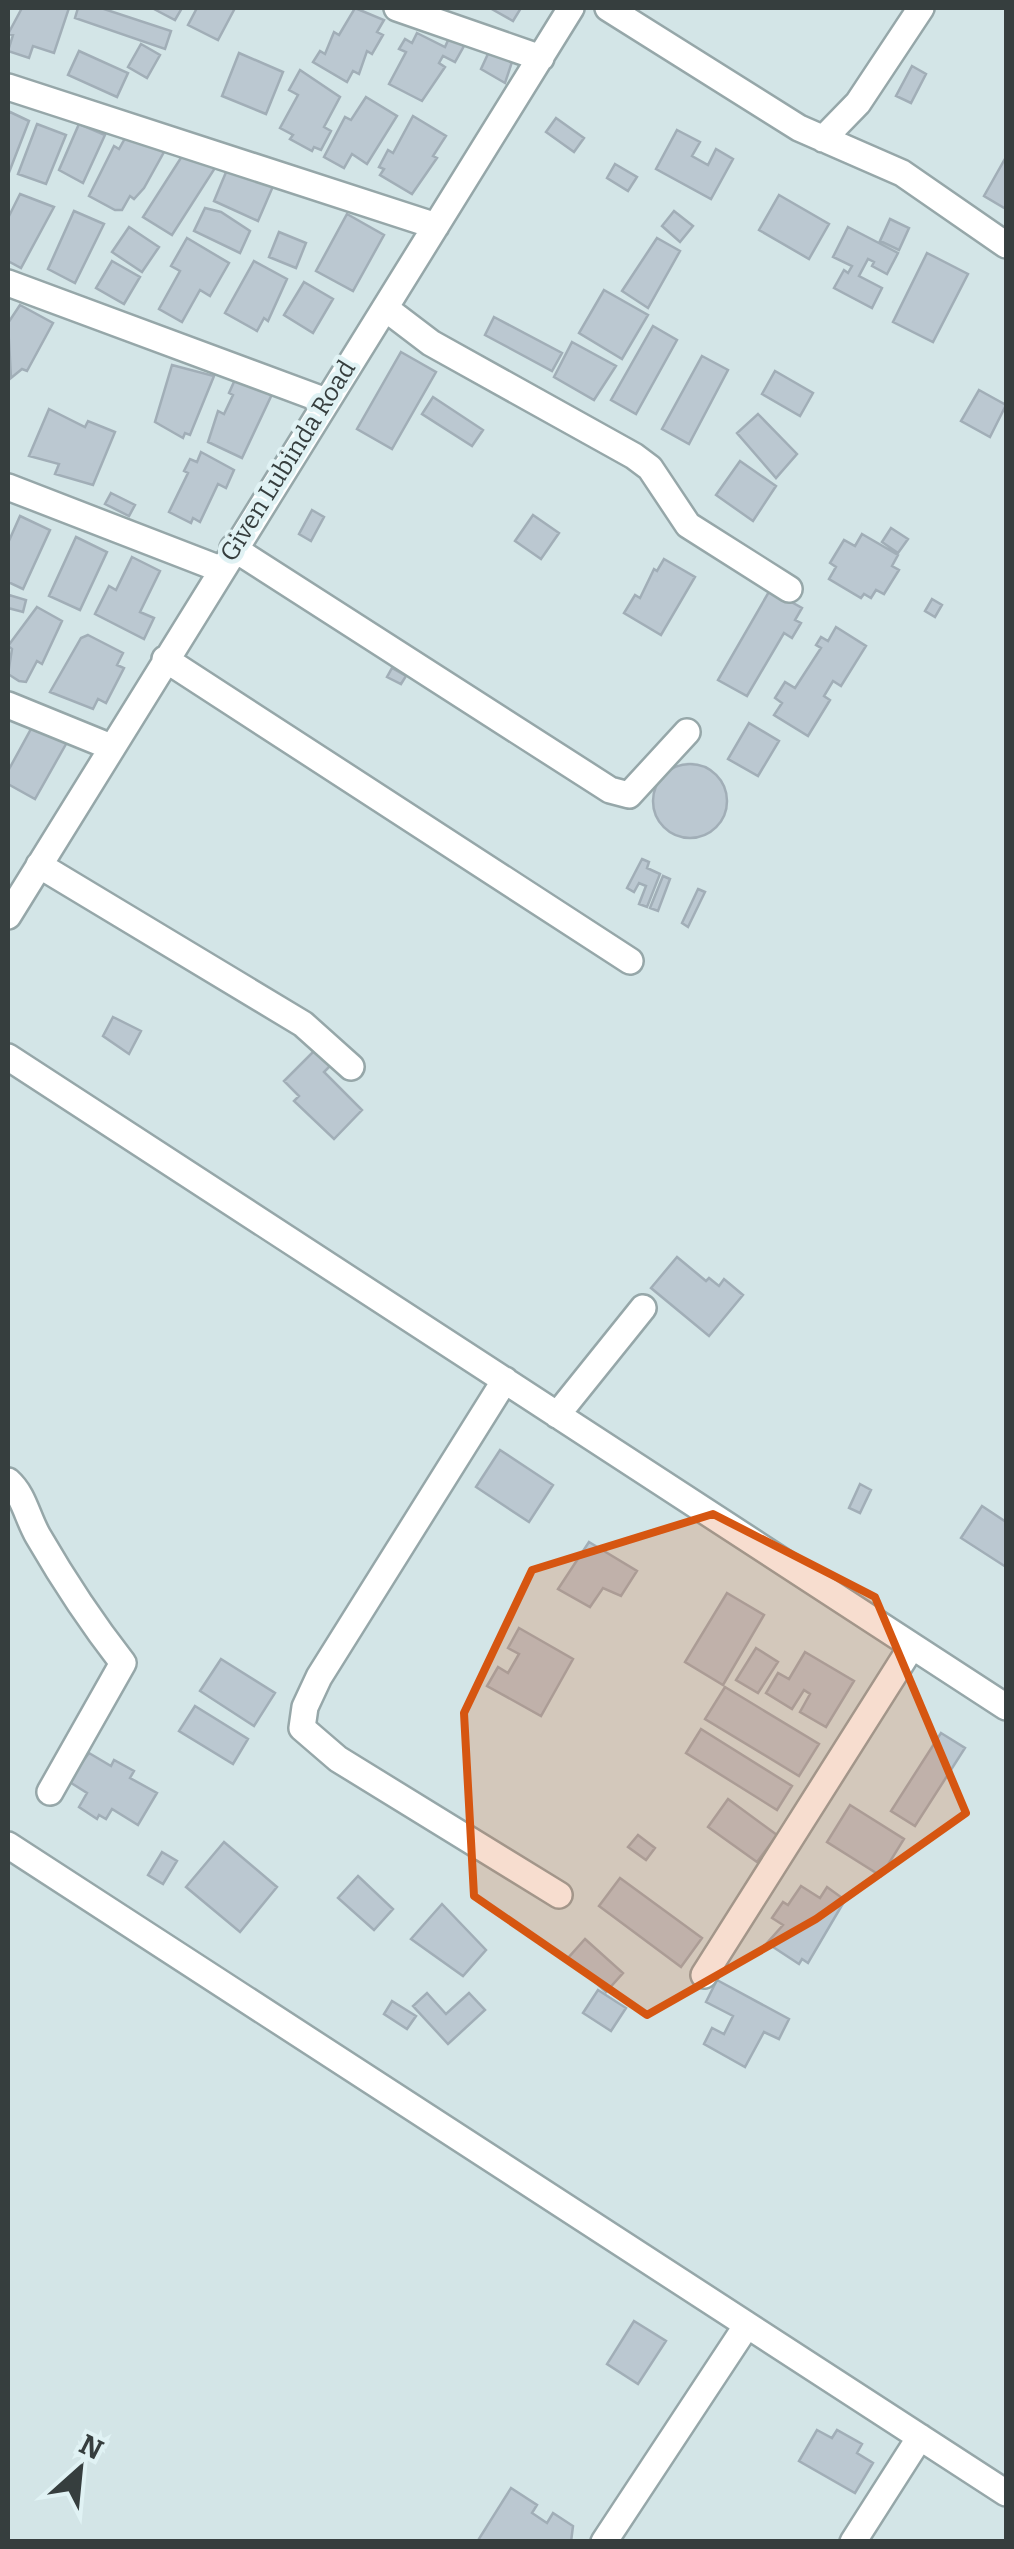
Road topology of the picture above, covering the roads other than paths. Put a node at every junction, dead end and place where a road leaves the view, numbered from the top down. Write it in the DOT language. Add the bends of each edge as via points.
graph roads {
  1 [pos="397,8"];
  2 [pos="571,8"];
  3 [pos="608,8"];
  4 [pos="921,8"];
  5 [pos="540,58"];
  6 [pos="8,87"];
  7 [pos="823,138"];
  8 [pos="436,226"];
  9 [pos="1006,245"];
  10 [pos="8,283"];
  11 [pos="384,308"];
  12 [pos="326,402"];
  13 [pos="8,487"];
  14 [pos="227,558"];
  15 [pos="789,589"];
  16 [pos="166,659"];
  17 [pos="8,705"];
  18 [pos="687,732"];
  19 [pos="111,748"];
  20 [pos="39,865"];
  21 [pos="8,916"];
  22 [pos="630,961"];
  23 [pos="8,1057"];
  24 [pos="350,1067"];
  25 [pos="642,1308"];
  26 [pos="504,1380"];
  27 [pos="558,1414"];
  28 [pos="8,1481"];
  29 [pos="912,1646"];
  30 [pos="1006,1707"];
  31 [pos="50,1792"];
  32 [pos="8,1845"];
  33 [pos="558,1895"];
  34 [pos="704,1974"];
  35 [pos="747,2325"];
  36 [pos="920,2437"];
  37 [pos="1006,2493"];
  38 [pos="604,2542"];
  39 [pos="853,2542"];
  1 -- 5 [label="street"];
  2 -- 5 [label="street, Given Lubinda Road"];
  3 -- 7 [label="street"];
  4 -- 7 [label="street" via="858,103"];
  5 -- 8 [label="street, Given Lubinda Road"];
  6 -- 8 [label="street"];
  7 -- 9 [label="street" via="902,173"];
  8 -- 11 [label="street, Given Lubinda Road"];
  10 -- 12 [label="street"];
  11 -- 12 [label="street, Given Lubinda Road"];
  11 -- 15 [label="street" via="431,343 634,456 650,468 688,525"];
  12 -- 14 [label="street, Given Lubinda Road"];
  13 -- 14 [label="street"];
  14 -- 16 [label="street, Given Lubinda Road"];
  14 -- 18 [label="street" via="610,790 630,795"];
  16 -- 19 [label="street, Given Lubinda Road"];
  16 -- 22 [label="street"];
  17 -- 19 [label="street"];
  19 -- 20 [label="street, Given Lubinda Road"];
  20 -- 21 [label="street, Given Lubinda Road"];
  20 -- 24 [label="street" via="302,1024"];
  23 -- 26 [label="street"];
  25 -- 27 [label="street"];
  26 -- 27 [label="street"];
  26 -- 33 [label="street" via="319,1677 302,1728 338,1759"];
  27 -- 29 [label="street"];
  28 -- 31 [label="street" via="84,1614 122,1663"];
  29 -- 30 [label="street"];
  29 -- 34 [label="street"];
  32 -- 35 [label="street"];
  35 -- 36 [label="street"];
  35 -- 38 [label="street"];
  36 -- 37 [label="street"];
  36 -- 39 [label="street"];
}
